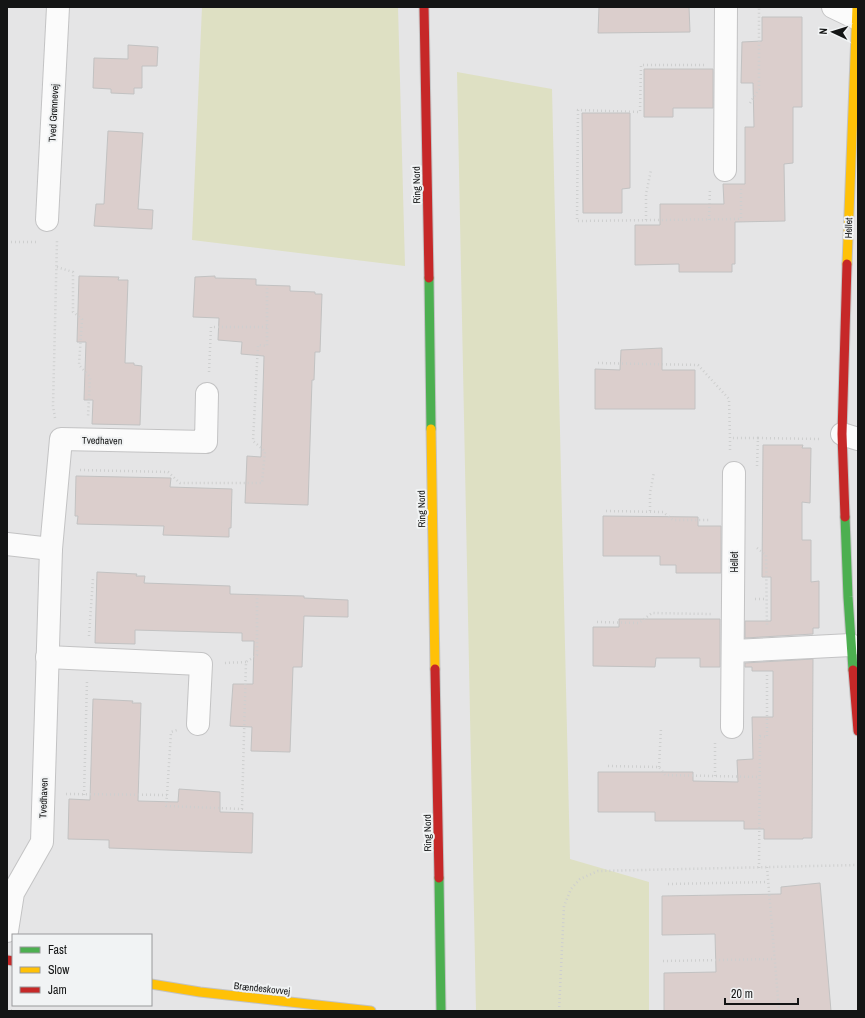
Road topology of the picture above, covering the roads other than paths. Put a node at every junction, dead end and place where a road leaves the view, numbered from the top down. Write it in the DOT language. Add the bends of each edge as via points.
graph roads {
  1 [pos="58,7"];
  2 [pos="424,7"];
  3 [pos="726,7"];
  4 [pos="833,7"];
  5 [pos="857,15"];
  6 [pos="725,178"];
  7 [pos="47,220"];
  8 [pos="852,272"];
  9 [pos="207,394"];
  10 [pos="848,438"];
  11 [pos="734,473"];
  12 [pos="7,544"];
  13 [pos="51,549"];
  14 [pos="853,598"];
  15 [pos="850,645"];
  16 [pos="733,650"];
  17 [pos="47,657"];
  18 [pos="198,724"];
  19 [pos="732,727"];
  20 [pos="858,731"];
  21 [pos="7,931"];
  22 [pos="152,984"];
  23 [pos="371,1011"];
  24 [pos="441,1011"];
  1 -- 7 [label="street, Tved Grønnevej"];
  2 -- 24 [label="main road, Ring Nord"];
  3 -- 6 [label="street"];
  4 -- 5 [label="street, Hellet"];
  5 -- 8 [label="main road, Hellet"];
  8 -- 10 [label="main road, Hellet"];
  9 -- 13 [label="street, Tvedhaven" via="206,442 61,439"];
  10 -- 14 [label="main road, Hellet"];
  11 -- 16 [label="street, Hellet"];
  12 -- 13 [label="street"];
  13 -- 17 [label="street, Tvedhaven"];
  14 -- 15 [label="main road, Hellet"];
  15 -- 16 [label="street"];
  15 -- 20 [label="main road, Hellet"];
  16 -- 19 [label="street, Hellet"];
  17 -- 18 [label="street" via="201,664"];
  17 -- 21 [label="street, Tvedhaven" via="42,842 13,893"];
  22 -- 23 [label="main road, Brændeskovvej"];
}
